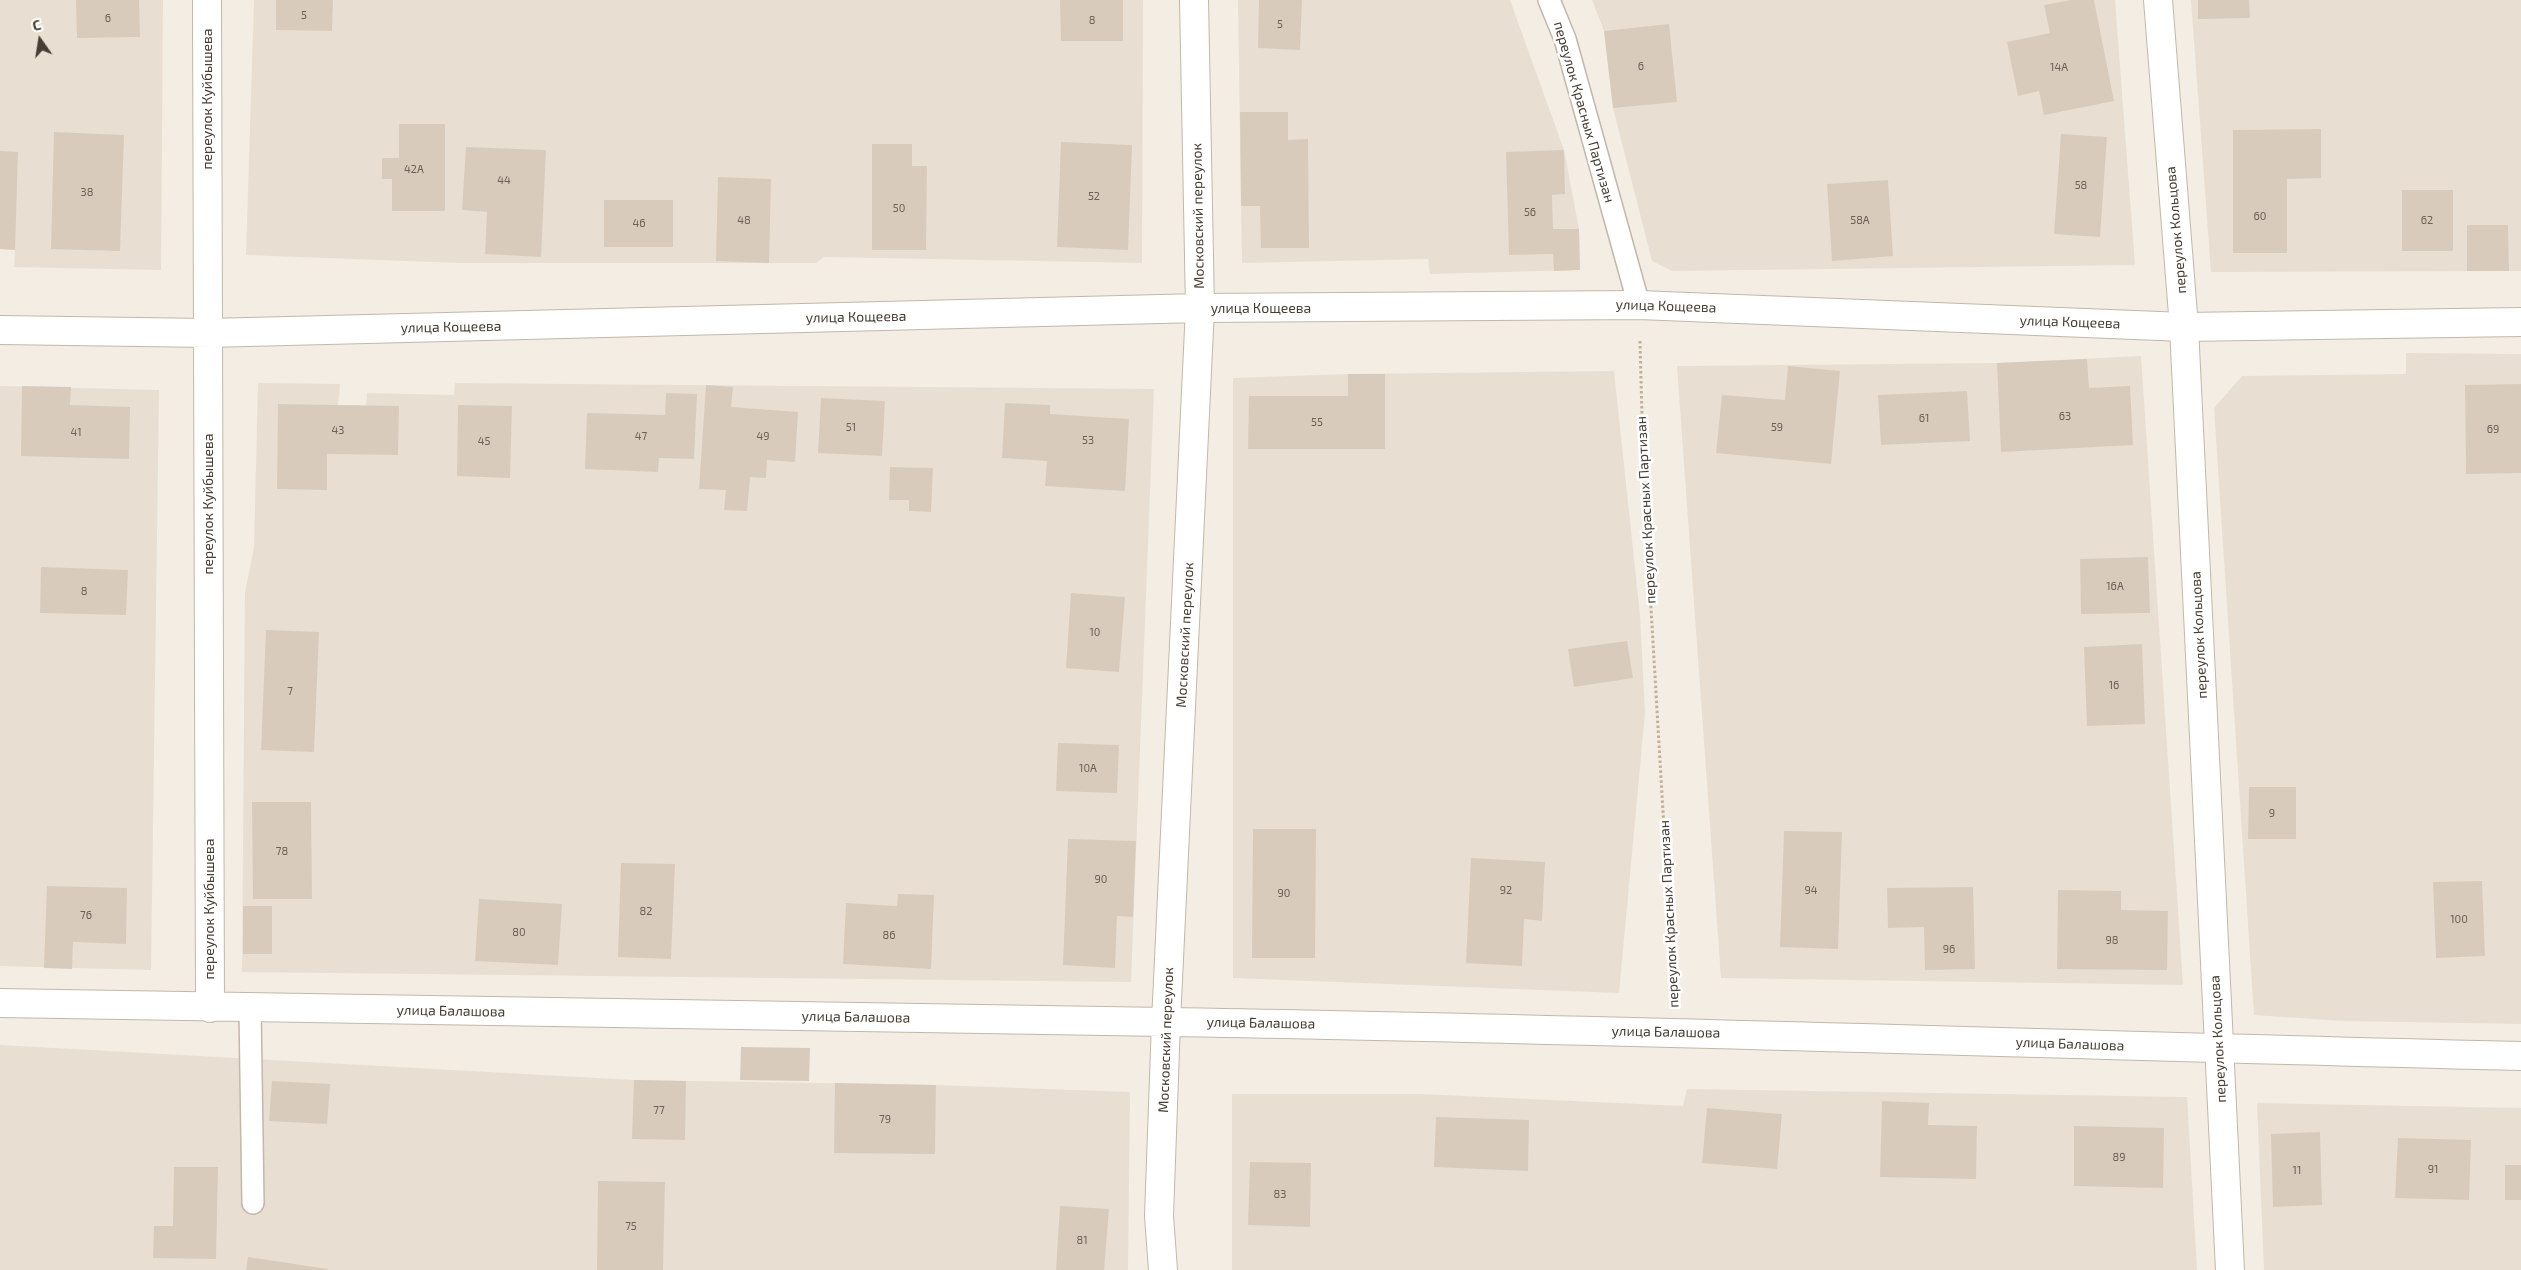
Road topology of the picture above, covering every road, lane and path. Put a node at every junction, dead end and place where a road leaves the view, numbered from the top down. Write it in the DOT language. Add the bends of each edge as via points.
graph roads {
  1 [pos="207,0"];
  2 [pos="1194,0"];
  3 [pos="1549,0"];
  4 [pos="2158,0"];
  5 [pos="1639,305"];
  6 [pos="1200,308"];
  7 [pos="2521,322"];
  8 [pos="2184,327"];
  9 [pos="0,330"];
  10 [pos="208,333"];
  11 [pos="0,1003"];
  12 [pos="210,1008"];
  13 [pos="250,1009"];
  14 [pos="1166,1022"];
  15 [pos="1676,1032"];
  16 [pos="2218,1049"];
  17 [pos="2521,1056"];
  18 [pos="253,1203"];
  19 [pos="1164,1270"];
  20 [pos="2230,1270"];
  1 -- 10 [label="street, переулок Куйбышева"];
  2 -- 6 [label="street, Московский переулок"];
  3 -- 5 [label="lane, переулок Красных Партизан" via="1565,39"];
  4 -- 8 [label="street, переулок Кольцова"];
  5 -- 6 [label="street, улица Кощеева"];
  5 -- 8 [label="street, улица Кощеева"];
  5 -- 15 [label="path, переулок Красных Партизан" via="1644,490"];
  6 -- 10 [label="street, улица Кощеева"];
  6 -- 14 [label="street, Московский переулок"];
  7 -- 8 [label="street, улица Кощеева"];
  8 -- 16 [label="street, переулок Кольцова"];
  9 -- 10 [label="street, улица Кощеева"];
  10 -- 12 [label="street, переулок Куйбышева"];
  11 -- 12 [label="street, улица Балашова"];
  12 -- 13 [label="street, улица Балашова"];
  13 -- 14 [label="street, улица Балашова"];
  13 -- 18 [label="lane"];
  14 -- 15 [label="street, улица Балашова"];
  14 -- 19 [label="street, Московский переулок" via="1159,1216"];
  15 -- 16 [label="street, улица Балашова"];
  16 -- 17 [label="street, улица Балашова"];
  16 -- 20 [label="street, переулок Кольцова"];
}
